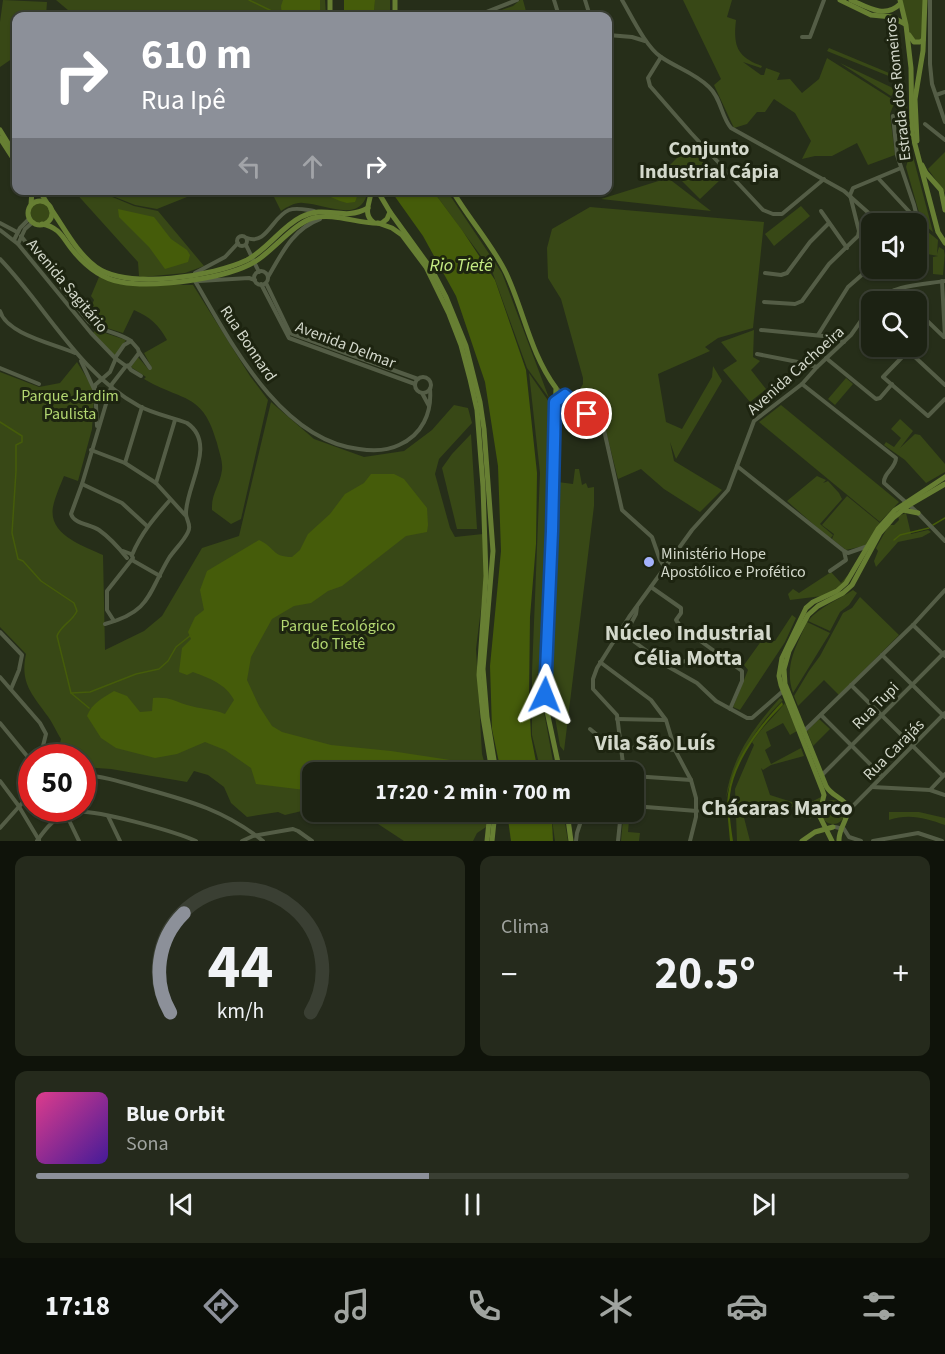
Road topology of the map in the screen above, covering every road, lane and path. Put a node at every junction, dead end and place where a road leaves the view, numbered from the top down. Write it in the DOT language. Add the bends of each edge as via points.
graph roads {
  1 [pos="517,0"];
  2 [pos="824,0"];
  3 [pos="840,0"];
  4 [pos="851,0"];
  5 [pos="928,0"];
  6 [pos="624,1"];
  7 [pos="900,2"];
  8 [pos="893,9"];
  9 [pos="486,12"];
  10 [pos="892,17"];
  11 [pos="906,25"];
  12 [pos="612,35"];
  13 [pos="802,36"];
  14 [pos="923,40"];
  15 [pos="645,41"];
  16 [pos="661,57"];
  17 [pos="945,92"];
  18 [pos="936,95"];
  19 [pos="893,116"];
  20 [pos="945,122"];
  21 [pos="925,124"];
  22 [pos="0,130"];
  23 [pos="0,138"];
  24 [pos="945,140"];
  25 [pos="12,150"];
  26 [pos="12,157"];
  27 [pos="901,168"];
  28 [pos="878,178"];
  29 [pos="824,179"];
  30 [pos="32,195"];
  31 [pos="42,195"];
  32 [pos="370,195"];
  33 [pos="380,195"];
  34 [pos="455,195"];
  35 [pos="850,195"];
  36 [pos="943,201"];
  37 [pos="385,203"];
  38 [pos="31,205"];
  39 [pos="50,207"];
  40 [pos="368,207"];
  41 [pos="945,210"];
  42 [pos="821,211"];
  43 [pos="317,212"];
  44 [pos="390,212"];
  45 [pos="869,213"];
  46 [pos="911,213"];
  47 [pos="915,213"];
  48 [pos="327,217"];
  49 [pos="31,220"];
  50 [pos="0,223"];
  51 [pos="376,223"];
  52 [pos="830,223"];
  53 [pos="42,224"];
  54 [pos="0,230"];
  55 [pos="17,232"];
  56 [pos="21,236"];
  57 [pos="247,238"];
  58 [pos="14,240"];
  59 [pos="945,241"];
  60 [pos="238,243"];
  61 [pos="18,244"];
  62 [pos="247,247"];
  63 [pos="847,248"];
  64 [pos="0,260"];
  65 [pos="258,270"];
  66 [pos="765,273"];
  67 [pos="861,276"];
  68 [pos="268,277"];
  69 [pos="192,279"];
  70 [pos="255,280"];
  71 [pos="920,280"];
  72 [pos="944,281"];
  73 [pos="263,284"];
  74 [pos="895,290"];
  75 [pos="764,302"];
  76 [pos="0,311"];
  77 [pos="927,320"];
  78 [pos="4,322"];
  79 [pos="861,322"];
  80 [pos="0,326"];
  81 [pos="761,330"];
  82 [pos="60,334"];
  83 [pos="818,335"];
  84 [pos="945,337"];
  85 [pos="131,341"];
  86 [pos="844,342"];
  87 [pos="54,344"];
  88 [pos="139,351"];
  89 [pos="757,354"];
  90 [pos="78,355"];
  91 [pos="902,357"];
  92 [pos="915,357"];
  93 [pos="115,358"];
  94 [pos="826,358"];
  95 [pos="127,366"];
  96 [pos="0,368"];
  97 [pos="150,368"];
  98 [pos="817,368"];
  99 [pos="113,369"];
  100 [pos="120,373"];
  101 [pos="141,376"];
  102 [pos="549,377"];
  103 [pos="102,379"];
  104 [pos="418,379"];
  105 [pos="39,384"];
  106 [pos="415,384"];
  107 [pos="802,384"];
  108 [pos="892,384"];
  109 [pos="945,385"];
  110 [pos="111,387"];
  111 [pos="556,388"];
  112 [pos="430,389"];
  113 [pos="94,390"];
  114 [pos="422,393"];
  115 [pos="565,395"];
  116 [pos="96,397"];
  117 [pos="108,398"];
  118 [pos="945,399"];
  119 [pos="555,402"];
  120 [pos="430,406"];
  121 [pos="142,407"];
  122 [pos="556,409"];
  123 [pos="99,416"];
  124 [pos="175,420"];
  125 [pos="91,450"];
  126 [pos="124,463"];
  127 [pos="737,466"];
  128 [pos="945,477"];
  129 [pos="156,483"];
  130 [pos="82,484"];
  131 [pos="945,484"];
  132 [pos="171,499"];
  133 [pos="187,506"];
  134 [pos="912,506"];
  135 [pos="179,508"];
  136 [pos="902,510"];
  137 [pos="185,516"];
  138 [pos="147,526"];
  139 [pos="484,531"];
  140 [pos="492,532"];
  141 [pos="945,541"];
  142 [pos="869,546"];
  143 [pos="484,551"];
  144 [pos="493,551"];
  145 [pos="844,551"];
  146 [pos="130,557"];
  147 [pos="665,567"];
  148 [pos="830,571"];
  149 [pos="160,576"];
  150 [pos="651,587"];
  151 [pos="944,592"];
  152 [pos="814,605"];
  153 [pos="637,606"];
  154 [pos="114,622"];
  155 [pos="105,624"];
  156 [pos="912,625"];
  157 [pos="0,632"];
  158 [pos="944,654"];
  159 [pos="882,655"];
  160 [pos="723,656"];
  161 [pos="600,662"];
  162 [pos="664,664"];
  163 [pos="0,677"];
  164 [pos="851,685"];
  165 [pos="912,685"];
  166 [pos="11,689"];
  167 [pos="783,691"];
  168 [pos="730,709"];
  169 [pos="821,715"];
  170 [pos="882,715"];
  171 [pos="944,715"];
  172 [pos="617,719"];
  173 [pos="666,720"];
  174 [pos="0,723"];
  175 [pos="590,729"];
  176 [pos="804,731"];
  177 [pos="44,744"];
  178 [pos="18,745"];
  179 [pos="851,746"];
  180 [pos="912,746"];
  181 [pos="621,749"];
  182 [pos="675,750"];
  183 [pos="492,762"];
  184 [pos="493,762"];
  185 [pos="557,762"];
  186 [pos="623,762"];
  187 [pos="944,775"];
  188 [pos="96,776"];
  189 [pos="822,776"];
  190 [pos="882,776"];
  191 [pos="644,777"];
  192 [pos="691,780"];
  193 [pos="0,781"];
  194 [pos="872,787"];
  195 [pos="930,790"];
  196 [pos="945,795"];
  197 [pos="837,798"];
  198 [pos="857,802"];
  199 [pos="845,803"];
  200 [pos="822,804"];
  201 [pos="18,805"];
  202 [pos="644,807"];
  203 [pos="697,811"];
  204 [pos="96,814"];
  205 [pos="108,816"];
  206 [pos="847,816"];
  207 [pos="821,819"];
  208 [pos="28,822"];
  209 [pos="53,822"];
  210 [pos="70,822"];
  211 [pos="490,822"];
  212 [pos="493,822"];
  213 [pos="568,822"];
  214 [pos="581,822"];
  215 [pos="620,822"];
  216 [pos="836,827"];
  217 [pos="0,828"];
  218 [pos="826,829"];
  219 [pos="847,831"];
  220 [pos="816,832"];
  221 [pos="257,836"];
  222 [pos="850,839"];
  223 [pos="38,840"];
  224 [pos="831,840"];
  225 [pos="886,840"];
  226 [pos="79,841"];
  227 [pos="120,841"];
  228 [pos="196,841"];
  229 [pos="242,841"];
  230 [pos="263,841"];
  231 [pos="312,841"];
  232 [pos="489,841"];
  233 [pos="571,841"];
  234 [pos="576,841"];
  235 [pos="618,841"];
  236 [pos="690,841"];
  237 [pos="802,841"];
  238 [pos="839,841"];
  239 [pos="860,841"];
  240 [pos="873,841"];
  241 [pos="942,841"];
  1 -- 9 [label="street"];
  2 -- 13 [label="street" via="810,37"];
  3 -- 10 [label="main road" via="871,15"];
  4 -- 8 [label="main road" via="878,11"];
  5 -- 14 [label="main road, Estrada dos Romeiros"];
  5 -- 18 [label="street" via="930,64"];
  6 -- 15 [label="street"];
  7 -- 8 [label="main road"];
  7 -- 11 [label="main road, Estrada dos Romeiros"];
  8 -- 10 [label="main road"];
  10 -- 11 [label="main road"];
  11 -- 14 [label="main road" via="912,40"];
  11 -- 59 [label="main road, Estrada dos Romeiros" via="915,150 936,228"];
  12 -- 15 [label="street"];
  14 -- 36 [label="main road, Estrada dos Romeiros" via="915,99 918,147 924,170 941,190"];
  15 -- 16 [label="street"];
  16 -- 29 [label="street" via="710,87 727,123 735,131"];
  16 -- 29 [label="street" via="648,78 653,90 763,210 782,214"];
  17 -- 18 [label="street"];
  18 -- 20 [label="street"];
  19 -- 27 [label="street"];
  21 -- 24 [label="street"];
  22 -- 25 [label="main road"];
  23 -- 26 [label="main road"];
  27 -- 28 [label="street"];
  27 -- 47 [label="street"];
  28 -- 35 [label="street" via="853,188"];
  28 -- 46 [label="street"];
  29 -- 35 [label="street"];
  30 -- 38 [label="main road"];
  31 -- 39 [label="main road"];
  32 -- 40 [label="main road"];
  33 -- 37 [label="main road"];
  34 -- 102 [label="main road" via="504,269 534,351"];
  35 -- 45 [label="street"];
  35 -- 63 [label="street" via="859,234"];
  36 -- 41 [label="main road, Estrada dos Romeiros"];
  36 -- 59 [label="main road" via="935,200 933,205"];
  37 -- 40 [label="main road" via="374,202"];
  37 -- 44 [label="main road"];
  38 -- 39 [label="main road" via="40,201"];
  38 -- 49 [label="main road"];
  39 -- 53 [label="main road" via="51,217"];
  39 -- 69 [label="main road" via="80,251 102,270 122,278"];
  40 -- 43 [label="main road" via="351,215"];
  40 -- 51 [label="main road" via="368,217"];
  42 -- 52 [label="street"];
  43 -- 57 [label="street" via="289,210 260,238"];
  43 -- 69 [label="main road" via="294,221 248,260"];
  44 -- 51 [label="main road" via="387,219"];
  44 -- 140 [label="main road" via="432,270 466,346 484,429"];
  48 -- 51 [label="main road"];
  48 -- 68 [label="street" via="304,226 295,235"];
  48 -- 69 [label="main road" via="303,223 251,264"];
  49 -- 53 [label="main road"];
  49 -- 55 [label="street"];
  49 -- 56 [label="street"];
  50 -- 55 [label="street, Avenida Sagitário"];
  51 -- 139 [label="main road" via="402,235 426,267 461,345 477,410"];
  52 -- 63 [label="street"];
  52 -- 66 [label="street" via="787,273"];
  53 -- 69 [label="main road" via="55,228 84,262 110,279 137,284"];
  54 -- 58 [label="street, Avenida Sagitário"];
  55 -- 58 [label="street"];
  56 -- 61 [label="street"];
  56 -- 85 [label="street, Avenida Sagitário" via="89,322"];
  57 -- 60 [label="street" via="240,236"];
  57 -- 62 [label="street"];
  58 -- 61 [label="street, Avenida Sagitário"];
  60 -- 62 [label="street"];
  60 -- 69 [label="street" via="225,257"];
  61 -- 93 [label="street, Avenida Sagitário"];
  62 -- 65 [label="street"];
  63 -- 75 [label="street" via="829,264 802,301"];
  64 -- 82 [label="street"];
  65 -- 68 [label="street"];
  65 -- 70 [label="street"];
  67 -- 83 [label="street" via="848,287"];
  68 -- 73 [label="street"];
  69 -- 70 [label="street"];
  69 -- 120 [label="street, Rua Bonnard" via="239,355 270,395 304,426 332,443 364,450 393,448 418,432"];
  70 -- 73 [label="street"];
  71 -- 72 [label="street, Avenida Cachoeira"];
  71 -- 74 [label="street, Avenida Cachoeira"];
  72 -- 84 [label="street"];
  73 -- 104 [label="street, Avenida Delmar" via="290,333"];
  73 -- 106 [label="street, Avenida Delmar" via="289,338"];
  76 -- 78 [label="street"];
  77 -- 84 [label="street"];
  78 -- 80 [label="street"];
  78 -- 87 [label="street"];
  79 -- 86 [label="street, Avenida Cachoeira"];
  81 -- 83 [label="street"];
  82 -- 87 [label="street"];
  82 -- 90 [label="street"];
  83 -- 86 [label="street"];
  85 -- 88 [label="street"];
  85 -- 93 [label="street"];
  86 -- 94 [label="street, Avenida Cachoeira"];
  87 -- 90 [label="street"];
  88 -- 95 [label="street"];
  88 -- 97 [label="street"];
  89 -- 98 [label="street"];
  90 -- 103 [label="street"];
  90 -- 113 [label="street"];
  91 -- 108 [label="street" via="883,377"];
  92 -- 109 [label="street"];
  93 -- 95 [label="street, Avenida Sagitário"];
  93 -- 99 [label="street"];
  94 -- 98 [label="street, Avenida Cachoeira"];
  94 -- 108 [label="street" via="876,399"];
  95 -- 100 [label="street"];
  95 -- 101 [label="street"];
  96 -- 105 [label="street"];
  98 -- 107 [label="street, Avenida Cachoeira"];
  99 -- 100 [label="street"];
  99 -- 103 [label="street"];
  100 -- 110 [label="street"];
  102 -- 111 [label="main road"];
  102 -- 122 [label="main road"];
  103 -- 110 [label="street"];
  103 -- 113 [label="street"];
  104 -- 106 [label="street"];
  104 -- 112 [label="street" via="429,380"];
  106 -- 114 [label="street"];
  107 -- 127 [label="street, Avenida Cachoeira" via="754,421"];
  107 -- 134 [label="street" via="896,458 884,483"];
  108 -- 118 [label="street" via="928,416"];
  110 -- 117 [label="street"];
  110 -- 121 [label="street"];
  111 -- 115 [label="street"];
  111 -- 119 [label="main road"];
  112 -- 114 [label="street"];
  112 -- 120 [label="street"];
  113 -- 116 [label="street"];
  114 -- 120 [label="street"];
  115 -- 119 [label="main road"];
  115 -- 147 [label="street" via="604,430 622,510 652,537"];
  116 -- 117 [label="street"];
  116 -- 123 [label="street"];
  117 -- 123 [label="street"];
  119 -- 122 [label="main road"];
  121 -- 124 [label="street"];
  121 -- 126 [label="street"];
  122 -- 185 [label="main road" via="545,702"];
  123 -- 125 [label="street"];
  124 -- 129 [label="street"];
  124 -- 133 [label="street" via="191,427 200,445"];
  125 -- 126 [label="street"];
  125 -- 130 [label="street"];
  126 -- 129 [label="street"];
  127 -- 145 [label="street"];
  127 -- 147 [label="street, Avenida Cachoeira" via="726,493"];
  128 -- 134 [label="main road" via="917,494"];
  129 -- 132 [label="street"];
  130 -- 138 [label="street" via="122,503"];
  130 -- 146 [label="street" via="71,516 98,530"];
  131 -- 134 [label="main road"];
  132 -- 135 [label="street"];
  132 -- 138 [label="street"];
  133 -- 135 [label="street"];
  133 -- 137 [label="street"];
  134 -- 136 [label="main road"];
  134 -- 136 [label="main road"];
  134 -- 141 [label="street"];
  134 -- 142 [label="main road" via="883,522"];
  135 -- 137 [label="street"];
  136 -- 152 [label="main road" via="880,533 848,589"];
  137 -- 149 [label="street" via="188,532"];
  138 -- 146 [label="street"];
  139 -- 140 [label="main road"];
  139 -- 143 [label="main road"];
  140 -- 144 [label="main road"];
  142 -- 145 [label="street"];
  142 -- 152 [label="main road" via="846,584"];
  143 -- 144 [label="main road"];
  143 -- 183 [label="main road" via="486,584 479,666"];
  144 -- 184 [label="main road" via="483,669"];
  145 -- 148 [label="street" via="846,560"];
  146 -- 149 [label="street"];
  146 -- 154 [label="street" via="107,591 107,610"];
  147 -- 150 [label="street, Avenida Cachoeira"];
  149 -- 154 [label="street" via="152,595 137,610"];
  150 -- 153 [label="street, Avenida Cachoeira"];
  150 -- 160 [label="street" via="681,608 678,625"];
  151 -- 156 [label="street"];
  152 -- 167 [label="main road" via="807,606 782,658"];
  152 -- 176 [label="main road" via="789,651 784,669 785,684"];
  153 -- 161 [label="street, Avenida Cachoeira"];
  153 -- 162 [label="street" via="627,634"];
  154 -- 155 [label="street"];
  156 -- 158 [label="street"];
  156 -- 159 [label="street"];
  157 -- 166 [label="street" via="22,655"];
  158 -- 165 [label="street, Rua Tupi"];
  159 -- 164 [label="street"];
  159 -- 165 [label="street"];
  160 -- 162 [label="street"];
  160 -- 168 [label="street" via="743,674"];
  161 -- 172 [label="street" via="593,688 615,710"];
  161 -- 173 [label="street" via="651,700"];
  162 -- 168 [label="street"];
  163 -- 166 [label="street"];
  164 -- 169 [label="street"];
  164 -- 170 [label="street"];
  165 -- 170 [label="street, Rua Tupi"];
  165 -- 171 [label="street"];
  166 -- 177 [label="street" via="40,723 46,734"];
  167 -- 168 [label="street" via="752,718"];
  167 -- 200 [label="main road" via="822,789"];
  169 -- 176 [label="street"];
  169 -- 179 [label="street"];
  170 -- 179 [label="street, Rua Tupi"];
  170 -- 180 [label="street"];
  171 -- 180 [label="street, Rua Carajás"];
  172 -- 173 [label="street"];
  172 -- 181 [label="street"];
  173 -- 182 [label="street"];
  174 -- 178 [label="street"];
  175 -- 181 [label="street" via="610,747"];
  176 -- 189 [label="main road"];
  179 -- 189 [label="street, Rua Tupi"];
  179 -- 190 [label="street"];
  180 -- 187 [label="street"];
  180 -- 190 [label="street, Rua Carajás"];
  181 -- 182 [label="street"];
  181 -- 186 [label="street"];
  182 -- 192 [label="street"];
  187 -- 195 [label="street"];
  188 -- 221 [label="street" via="197,803"];
  189 -- 197 [label="main road"];
  190 -- 194 [label="street, Rua Carajás"];
  191 -- 192 [label="street"];
  192 -- 203 [label="street"];
  193 -- 201 [label="street"];
  194 -- 195 [label="street"];
  194 -- 198 [label="street, Rua Carajás"];
  195 -- 196 [label="street"];
  197 -- 199 [label="main road"];
  197 -- 200 [label="main road"];
  198 -- 199 [label="street, Rua Carajás"];
  198 -- 206 [label="street, Rua Carajás"];
  199 -- 206 [label="main road"];
  200 -- 207 [label="main road"];
  201 -- 217 [label="street"];
  202 -- 203 [label="street"];
  203 -- 236 [label="street"];
  204 -- 205 [label="street"];
  205 -- 227 [label="street"];
  205 -- 228 [label="street"];
  206 -- 216 [label="main road"];
  206 -- 219 [label="street"];
  207 -- 216 [label="main road"];
  207 -- 218 [label="main road"];
  207 -- 220 [label="main road"];
  208 -- 223 [label="street"];
  209 -- 223 [label="street"];
  210 -- 226 [label="street"];
  211 -- 232 [label="main road"];
  212 -- 232 [label="main road"];
  213 -- 233 [label="main road"];
  214 -- 234 [label="street"];
  215 -- 235 [label="street"];
  216 -- 218 [label="main road"];
  216 -- 219 [label="street"];
  216 -- 238 [label="main road"];
  218 -- 220 [label="main road"];
  218 -- 224 [label="main road"];
  219 -- 222 [label="street"];
  220 -- 224 [label="main road"];
  220 -- 237 [label="main road"];
  221 -- 229 [label="street"];
  221 -- 230 [label="street"];
  221 -- 231 [label="street" via="292,829"];
  222 -- 239 [label="street"];
  225 -- 240 [label="street"];
  225 -- 241 [label="street" via="920,833"];
}
